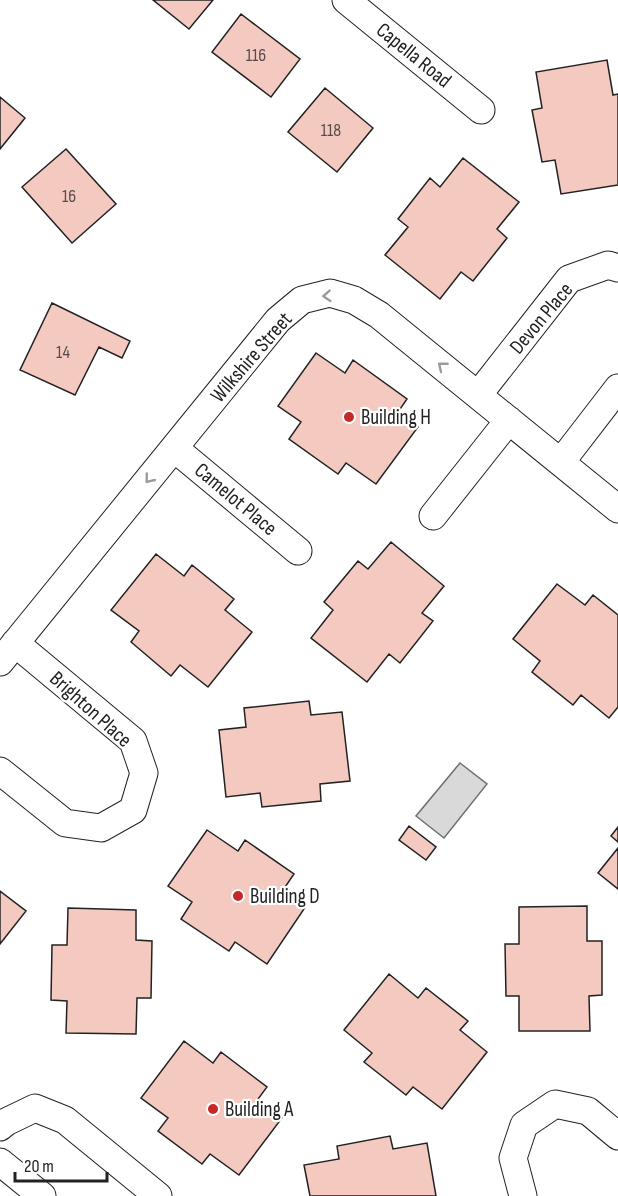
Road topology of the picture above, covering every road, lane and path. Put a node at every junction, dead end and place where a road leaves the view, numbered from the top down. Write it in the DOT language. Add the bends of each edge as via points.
graph roads {
  1 [pos="346,0"];
  2 [pos="481,110"];
  3 [pos="618,268"];
  4 [pos="618,388"];
  5 [pos="478,395"];
  6 [pos="509,420"];
  7 [pos="174,448"];
  8 [pos="561,462"];
  9 [pos="618,509"];
  10 [pos="433,516"];
  11 [pos="298,550"];
  12 [pos="8,652"];
  13 [pos="0,771"];
  14 [pos="0,1127"];
  15 [pos="618,1136"];
  16 [pos="0,1162"];
  17 [pos="42,1196"];
  18 [pos="158,1196"];
  19 [pos="523,1196"];
  1 -- 2 [label="street, Capella Road"];
  3 -- 5 [label="street, Devon Place" via="608,265 569,279"];
  4 -- 8 [label="street"];
  5 -- 6 [label="street, Wilkshire Street"];
  5 -- 7 [label="street, Wilkshire Street, one-way" via="379,315 354,300 330,293 302,300 278,320"];
  6 -- 8 [label="street, Wilkshire Street"];
  6 -- 10 [label="street"];
  7 -- 11 [label="street, Camelot Place"];
  7 -- 12 [label="street, Wilkshire Street, one-way"];
  8 -- 9 [label="street, Wilkshire Street"];
  12 -- 13 [label="street, Brighton Place" via="133,741 144,773 133,810 101,828 65,823"];
  14 -- 18 [label="street" via="35,1108 65,1120"];
  15 -- 19 [label="street" via="588,1111 555,1104 524,1125 513,1158"];
  16 -- 17 [label="street"];
}
